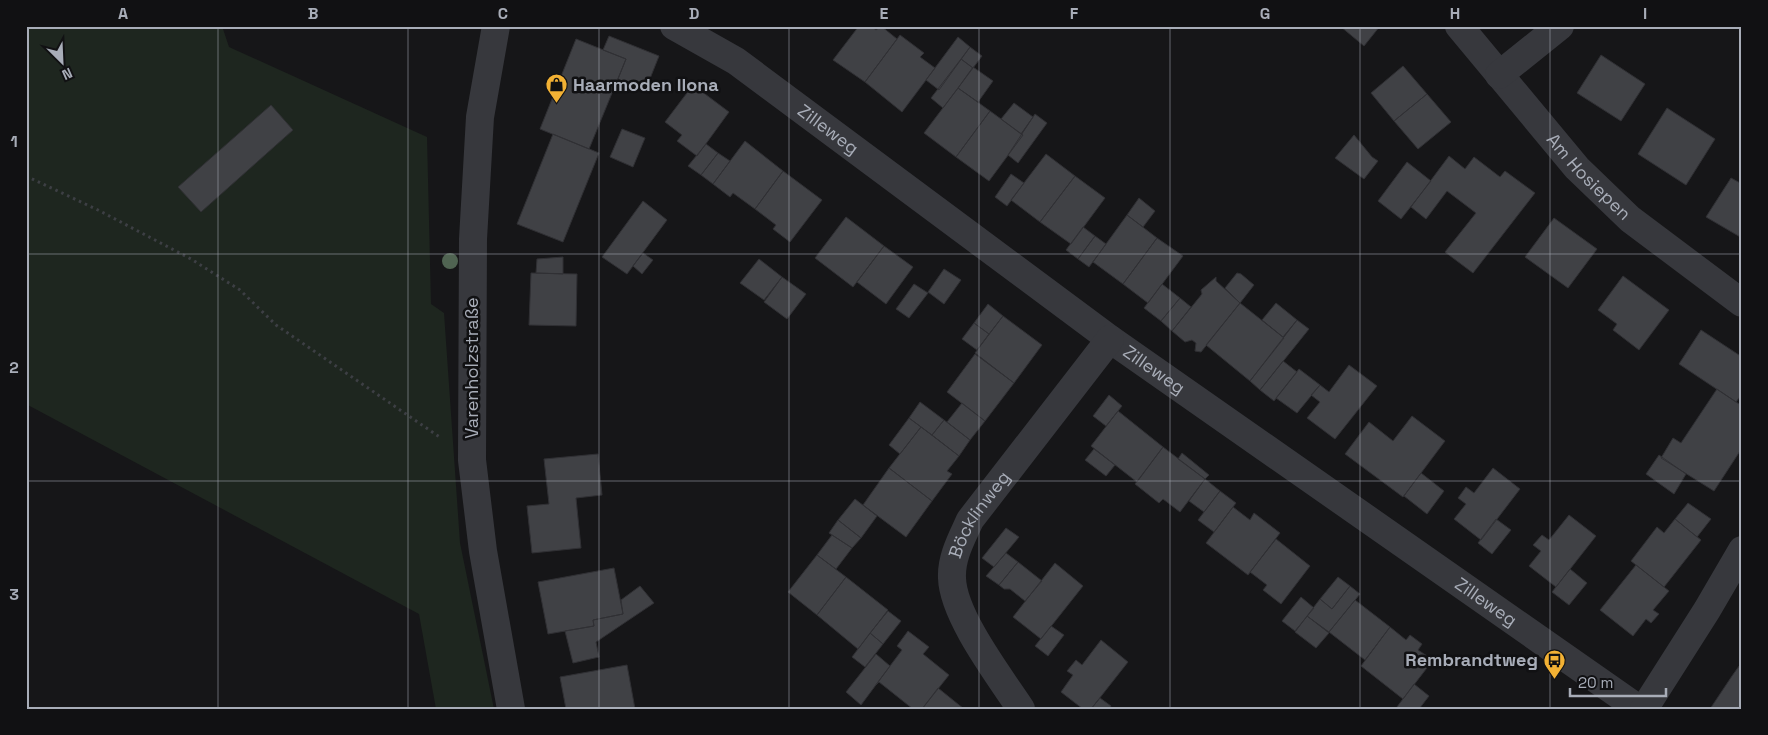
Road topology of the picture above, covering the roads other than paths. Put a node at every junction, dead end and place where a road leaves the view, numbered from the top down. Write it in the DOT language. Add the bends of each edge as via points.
graph roads {
  1 [pos="496,26"];
  2 [pos="674,26"];
  3 [pos="1459,26"];
  4 [pos="1560,26"];
  5 [pos="1499,75"];
  6 [pos="1742,303"];
  7 [pos="1110,339"];
  8 [pos="1742,550"];
  9 [pos="511,709"];
  10 [pos="1021,709"];
  11 [pos="1639,709"];
  12 [pos="1644,709"];
  1 -- 9 [label="street, Varenholzstraße" via="480,117 473,229 472,460 483,552"];
  2 -- 7 [label="street, Zilleweg" via="736,62"];
  3 -- 5 [label="street, Am Hosiepen"];
  4 -- 5 [label="street"];
  5 -- 6 [label="street, Am Hosiepen" via="1577,168 1630,219"];
  7 -- 10 [label="street, Böcklinweg" via="970,520 956,549 952,578 960,609 978,644"];
  7 -- 11 [label="street, Zilleweg"];
  8 -- 12 [label="street"];
}
